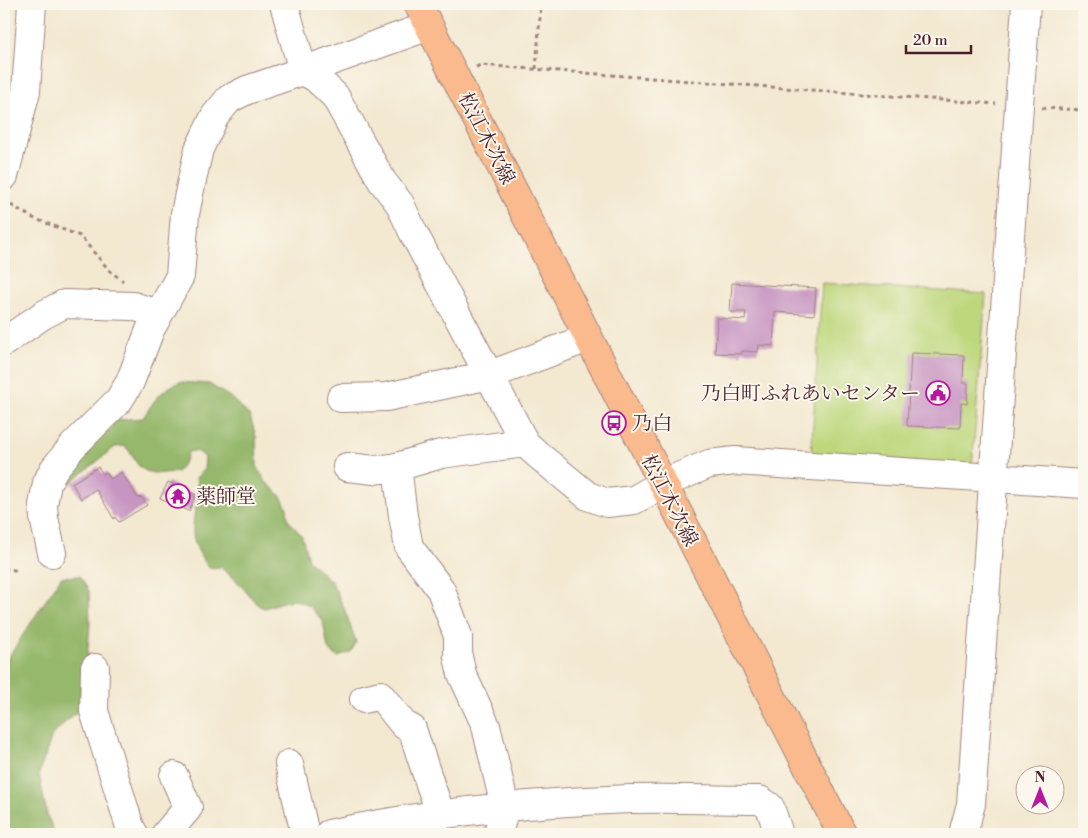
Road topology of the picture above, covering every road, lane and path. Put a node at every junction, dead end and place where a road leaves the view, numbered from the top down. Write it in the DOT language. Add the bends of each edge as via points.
graph roads {
  1 [pos="32,4"];
  2 [pos="284,4"];
  3 [pos="541,4"];
  4 [pos="1026,4"];
  5 [pos="424,15"];
  6 [pos="536,69"];
  7 [pos="303,71"];
  8 [pos="454,74"];
  9 [pos="1019,106"];
  10 [pos="1084,110"];
  11 [pos="4,176"];
  12 [pos="4,200"];
  13 [pos="126,283"];
  14 [pos="158,314"];
  15 [pos="588,338"];
  16 [pos="4,342"];
  17 [pos="490,375"];
  18 [pos="341,398"];
  19 [pos="525,443"];
  20 [pos="346,467"];
  21 [pos="397,467"];
  22 [pos="995,477"];
  23 [pos="662,484"];
  24 [pos="1084,484"];
  25 [pos="52,553"];
  26 [pos="4,568"];
  27 [pos="19,571"];
  28 [pos="95,668"];
  29 [pos="364,699"];
  30 [pos="289,764"];
  31 [pos="174,776"];
  32 [pos="505,807"];
  33 [pos="442,814"];
  34 [pos="134,834"];
  35 [pos="166,834"];
  36 [pos="305,834"];
  37 [pos="329,834"];
  38 [pos="498,834"];
  39 [pos="779,834"];
  40 [pos="842,834"];
  41 [pos="963,834"];
  1 -- 11 [label="street" via="26,91"];
  2 -- 7 [label="street"];
  3 -- 6 [label="path"];
  4 -- 9 [label="street"];
  5 -- 7 [label="street"];
  5 -- 8 [label="main road, 松江木次線"];
  6 -- 8 [label="path" via="481,65"];
  6 -- 9 [label="path"];
  7 -- 14 [label="street" via="229,99 215,116 199,149 190,189 180,276"];
  7 -- 17 [label="street" via="316,78 339,102 382,181 400,204"];
  8 -- 15 [label="main road, 松江木次線"];
  9 -- 10 [label="path"];
  9 -- 22 [label="street"];
  12 -- 13 [label="path" via="34,218 80,236 110,271"];
  14 -- 16 [label="street" via="133,306 64,304"];
  14 -- 25 [label="street" via="130,382 119,400 73,446 47,483 43,505"];
  15 -- 17 [label="street"];
  15 -- 23 [label="main road, 松江木次線"];
  17 -- 18 [label="street" via="386,397"];
  17 -- 19 [label="street"];
  19 -- 21 [label="street" via="441,454"];
  19 -- 23 [label="street" via="588,496 607,504 634,500"];
  20 -- 21 [label="street" via="375,470"];
  21 -- 32 [label="street" via="409,546 441,590 458,636 462,674 486,726"];
  22 -- 23 [label="street" via="735,461 709,464"];
  22 -- 24 [label="street"];
  22 -- 41 [label="street" via="972,804"];
  23 -- 40 [label="main road, 松江木次線"];
  26 -- 27 [label="path"];
  28 -- 34 [label="street" via="94,711"];
  29 -- 33 [label="street" via="380,695 404,725 412,729"];
  30 -- 36 [label="street"];
  31 -- 35 [label="street" via="188,808"];
  32 -- 33 [label="street"];
  32 -- 38 [label="street"];
  32 -- 39 [label="street" via="610,799 760,800 770,807"];
  33 -- 37 [label="street"];
}
